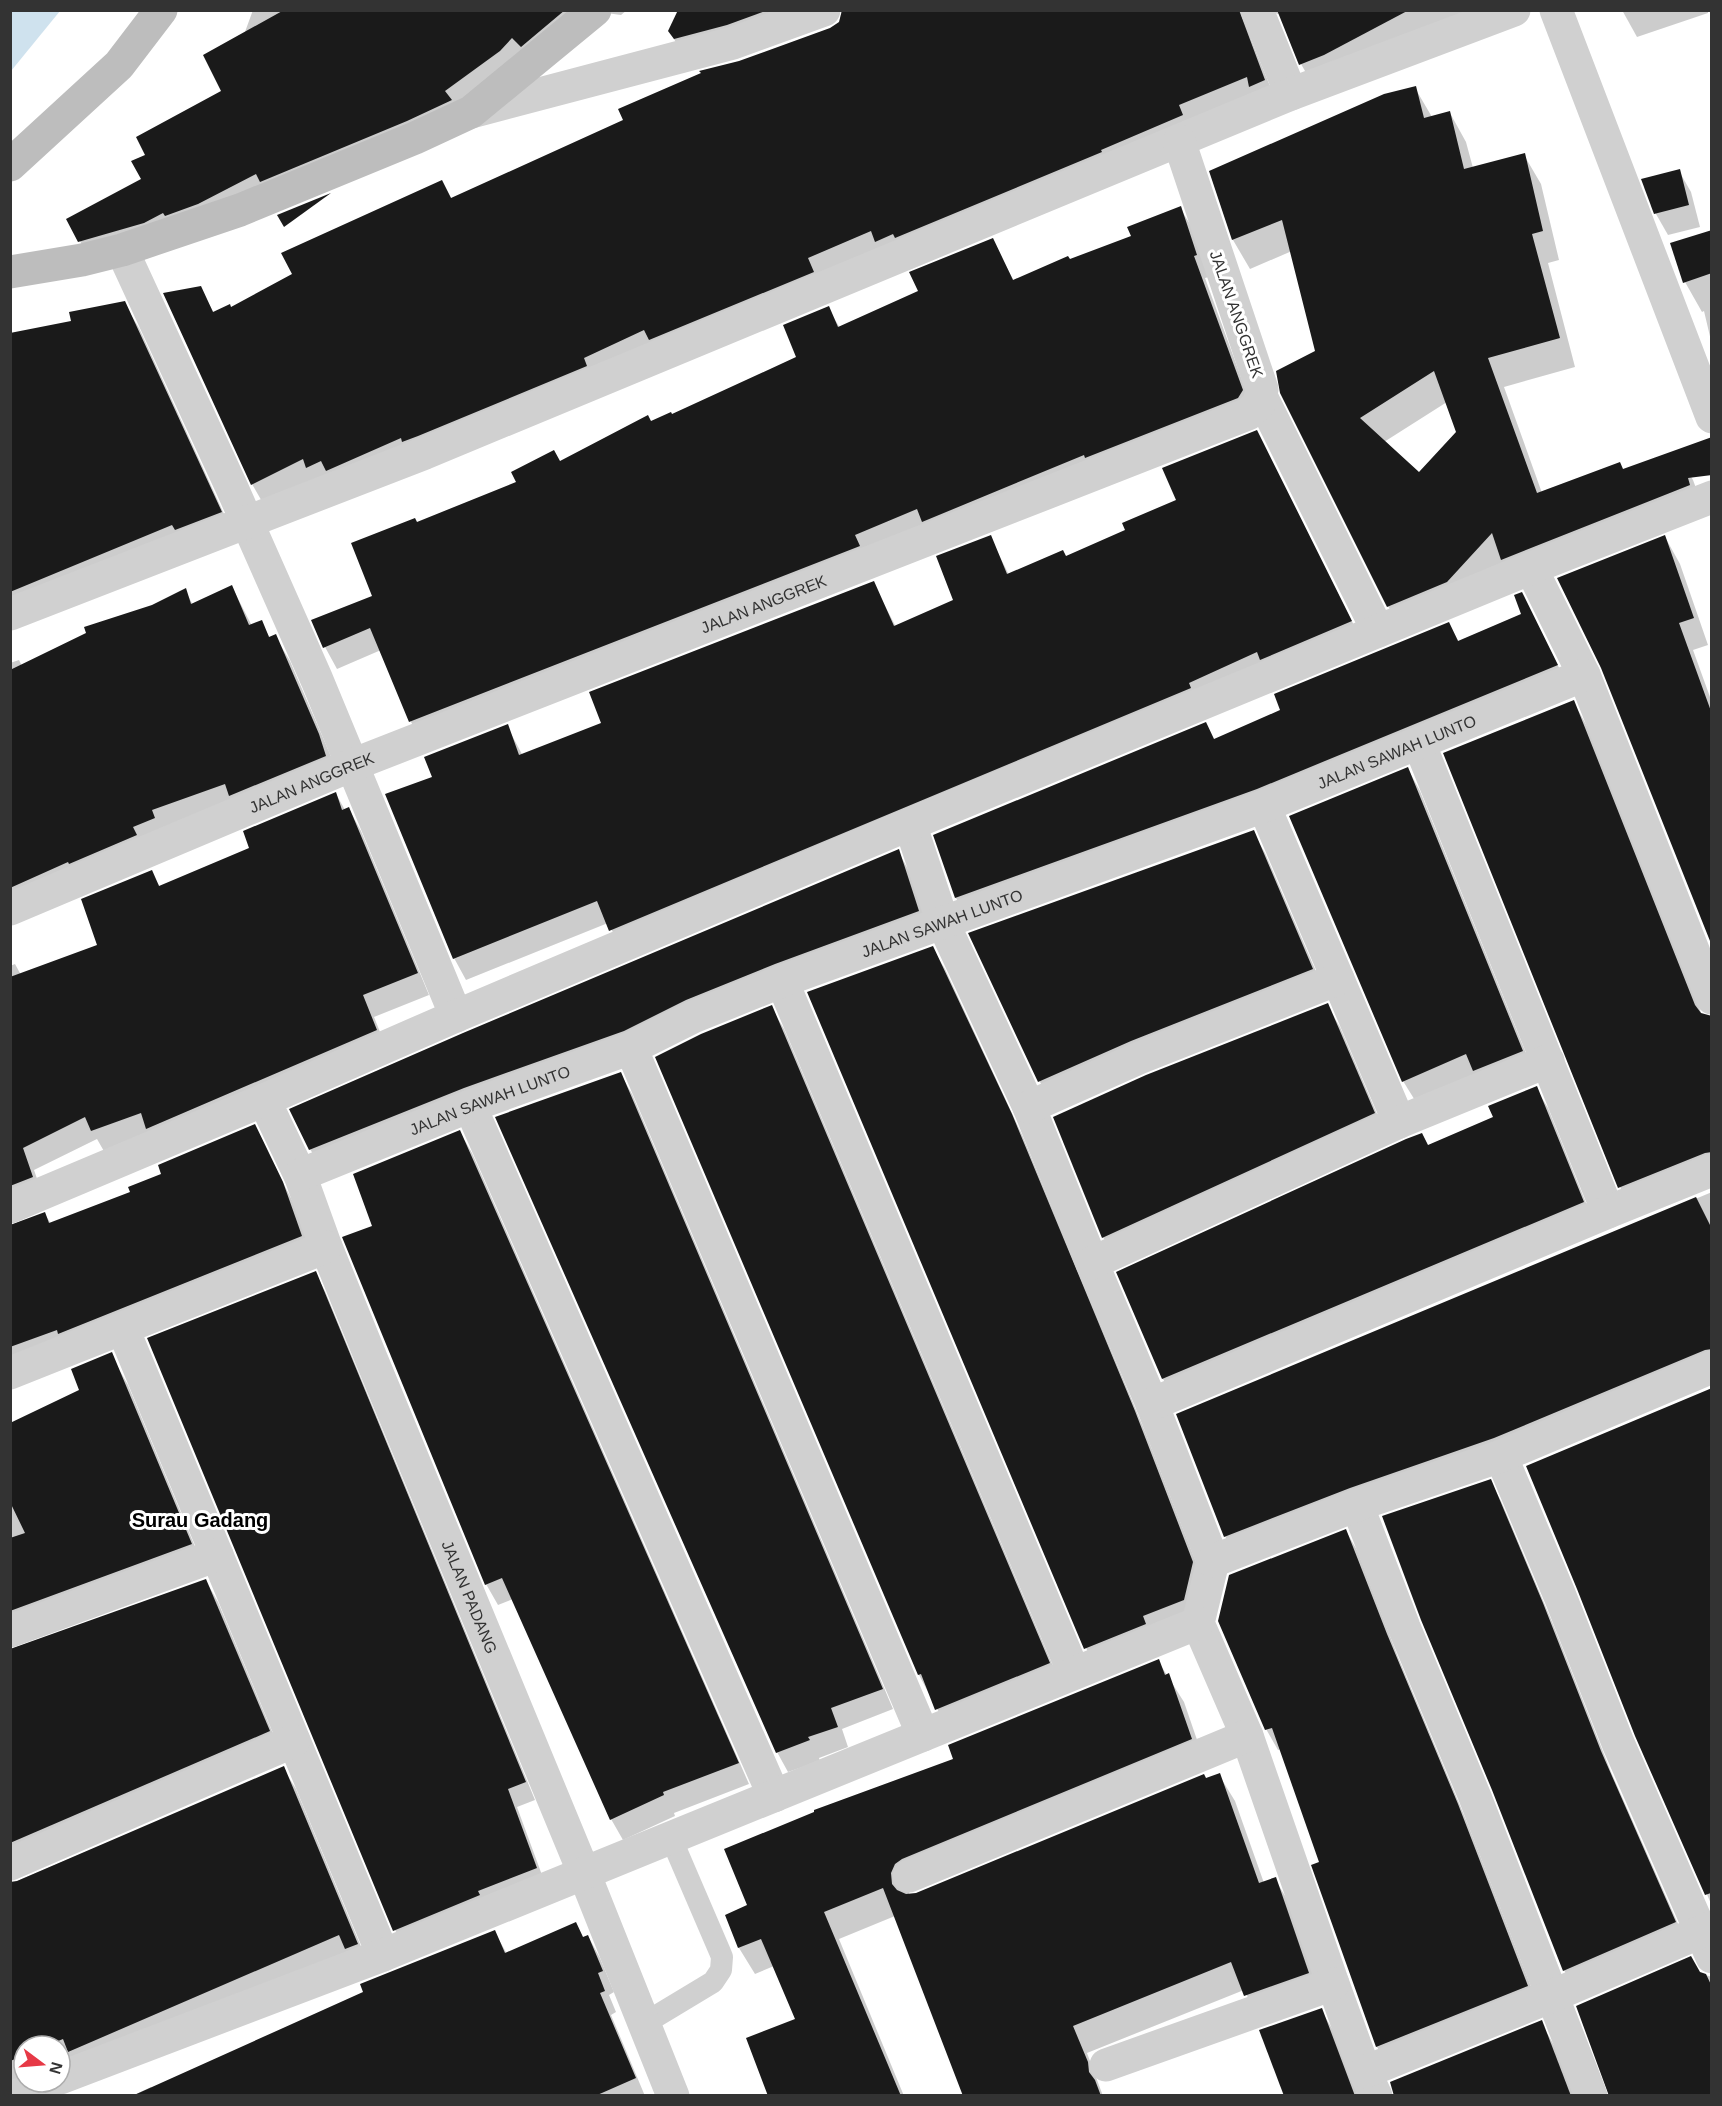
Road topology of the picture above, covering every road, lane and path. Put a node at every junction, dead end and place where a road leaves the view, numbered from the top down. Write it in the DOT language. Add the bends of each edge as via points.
graph roads {
  1 [pos="161,10"];
  2 [pos="595,10"];
  3 [pos="824,10"];
  4 [pos="1257,10"];
  5 [pos="1514,10"];
  6 [pos="1556,10"];
  7 [pos="1291,94"];
  8 [pos="471,111"];
  9 [pos="1179,141"];
  10 [pos="10,165"];
  11 [pos="122,250"];
  12 [pos="10,272"];
  13 [pos="1261,396"];
  14 [pos="1712,417"];
  15 [pos="1712,497"];
  16 [pos="248,522"];
  17 [pos="1531,568"];
  18 [pos="10,614"];
  19 [pos="1378,631"];
  20 [pos="1584,675"];
  21 [pos="1419,743"];
  22 [pos="352,765"];
  23 [pos="1264,806"];
  24 [pos="910,824"];
  25 [pos="10,909"];
  26 [pos="943,924"];
  27 [pos="1338,979"];
  28 [pos="782,981"];
  29 [pos="1712,998"];
  30 [pos="456,1016"];
  31 [pos="631,1048"];
  32 [pos="1548,1061"];
  33 [pos="264,1100"];
  34 [pos="470,1106"];
  35 [pos="1029,1107"];
  36 [pos="1399,1122"];
  37 [pos="1712,1170"];
  38 [pos="300,1174"];
  39 [pos="10,1207"];
  40 [pos="1608,1212"];
  41 [pos="326,1247"];
  42 [pos="1092,1263"];
  43 [pos="123,1329"];
  44 [pos="1712,1366"];
  45 [pos="10,1373"];
  46 [pos="1152,1404"];
  47 [pos="1501,1456"];
  48 [pos="1357,1505"];
  49 [pos="217,1555"];
  50 [pos="1213,1561"];
  51 [pos="1198,1623"];
  52 [pos="10,1631"];
  53 [pos="1074,1673"];
  54 [pos="923,1735"];
  55 [pos="1247,1736"];
  56 [pos="294,1741"];
  57 [pos="774,1796"];
  58 [pos="671,1838"];
  59 [pos="10,1864"];
  60 [pos="584,1873"];
  61 [pos="909,1876"];
  62 [pos="1708,1939"];
  63 [pos="383,1955"];
  64 [pos="1333,1984"];
  65 [pos="1552,1996"];
  66 [pos="645,2023"];
  67 [pos="1106,2065"];
  68 [pos="72,2073"];
  69 [pos="1371,2084"];
  70 [pos="665,2093"];
  71 [pos="1592,2096"];
  1 -- 10 [label="main road" via="119,65"];
  2 -- 8 [label="main road"];
  3 -- 8 [label="street" via="734,43"];
  4 -- 7 [label="street"];
  5 -- 7 [label="street"];
  6 -- 14 [label="street"];
  7 -- 9 [label="street"];
  8 -- 11 [label="main road" via="240,210"];
  9 -- 13 [label="street, JALAN ANGGREK" via="1262,389"];
  9 -- 16 [label="street"];
  11 -- 12 [label="main road"];
  11 -- 16 [label="street"];
  13 -- 19 [label="street"];
  13 -- 22 [label="street, JALAN ANGGREK" via="1259,404 1248,414"];
  15 -- 17 [label="street"];
  16 -- 18 [label="street"];
  16 -- 22 [label="street"];
  17 -- 19 [label="street"];
  17 -- 20 [label="street"];
  19 -- 24 [label="street"];
  20 -- 21 [label="street, JALAN SAWAH LUNTO"];
  20 -- 29 [label="street"];
  21 -- 23 [label="street, JALAN SAWAH LUNTO"];
  21 -- 32 [label="street"];
  22 -- 25 [label="street, JALAN ANGGREK"];
  22 -- 30 [label="street"];
  23 -- 26 [label="street, JALAN SAWAH LUNTO"];
  23 -- 27 [label="street"];
  24 -- 26 [label="street"];
  24 -- 30 [label="street"];
  26 -- 28 [label="street, JALAN SAWAH LUNTO"];
  26 -- 35 [label="street"];
  27 -- 35 [label="street" via="1139,1058"];
  27 -- 36 [label="street"];
  28 -- 31 [label="street, JALAN SAWAH LUNTO" via="693,1017"];
  28 -- 53 [label="street"];
  30 -- 33 [label="street"];
  31 -- 34 [label="street, JALAN SAWAH LUNTO"];
  31 -- 54 [label="street"];
  32 -- 36 [label="street"];
  32 -- 40 [label="street"];
  33 -- 38 [label="street, JALAN PADANG"];
  33 -- 39 [label="street"];
  34 -- 38 [label="street, JALAN SAWAH LUNTO"];
  34 -- 57 [label="street"];
  35 -- 42 [label="street"];
  36 -- 42 [label="street"];
  37 -- 40 [label="street"];
  38 -- 41 [label="street, JALAN PADANG"];
  40 -- 46 [label="street"];
  41 -- 43 [label="street"];
  41 -- 60 [label="street, JALAN PADANG"];
  42 -- 46 [label="street"];
  43 -- 45 [label="street"];
  43 -- 49 [label="street"];
  44 -- 47 [label="street"];
  46 -- 50 [label="street"];
  47 -- 48 [label="street"];
  47 -- 62 [label="street" via="1618,1743"];
  48 -- 50 [label="street"];
  48 -- 65 [label="street"];
  49 -- 52 [label="street"];
  49 -- 56 [label="street"];
  50 -- 51 [label="street"];
  51 -- 53 [label="street"];
  51 -- 55 [label="street"];
  53 -- 54 [label="street"];
  54 -- 57 [label="street"];
  55 -- 61 [label="street"];
  55 -- 64 [label="street"];
  56 -- 59 [label="street"];
  56 -- 63 [label="street"];
  57 -- 58 [label="street"];
  58 -- 60 [label="street"];
  58 -- 66 [label="lane" via="722,1964 713,1982"];
  60 -- 63 [label="street"];
  60 -- 66 [label="street, JALAN PADANG"];
  62 -- 65 [label="street"];
  63 -- 68 [label="street"];
  64 -- 67 [label="street"];
  64 -- 69 [label="street"];
  65 -- 69 [label="street"];
  65 -- 71 [label="street"];
  66 -- 70 [label="street, JALAN PADANG"];
}
